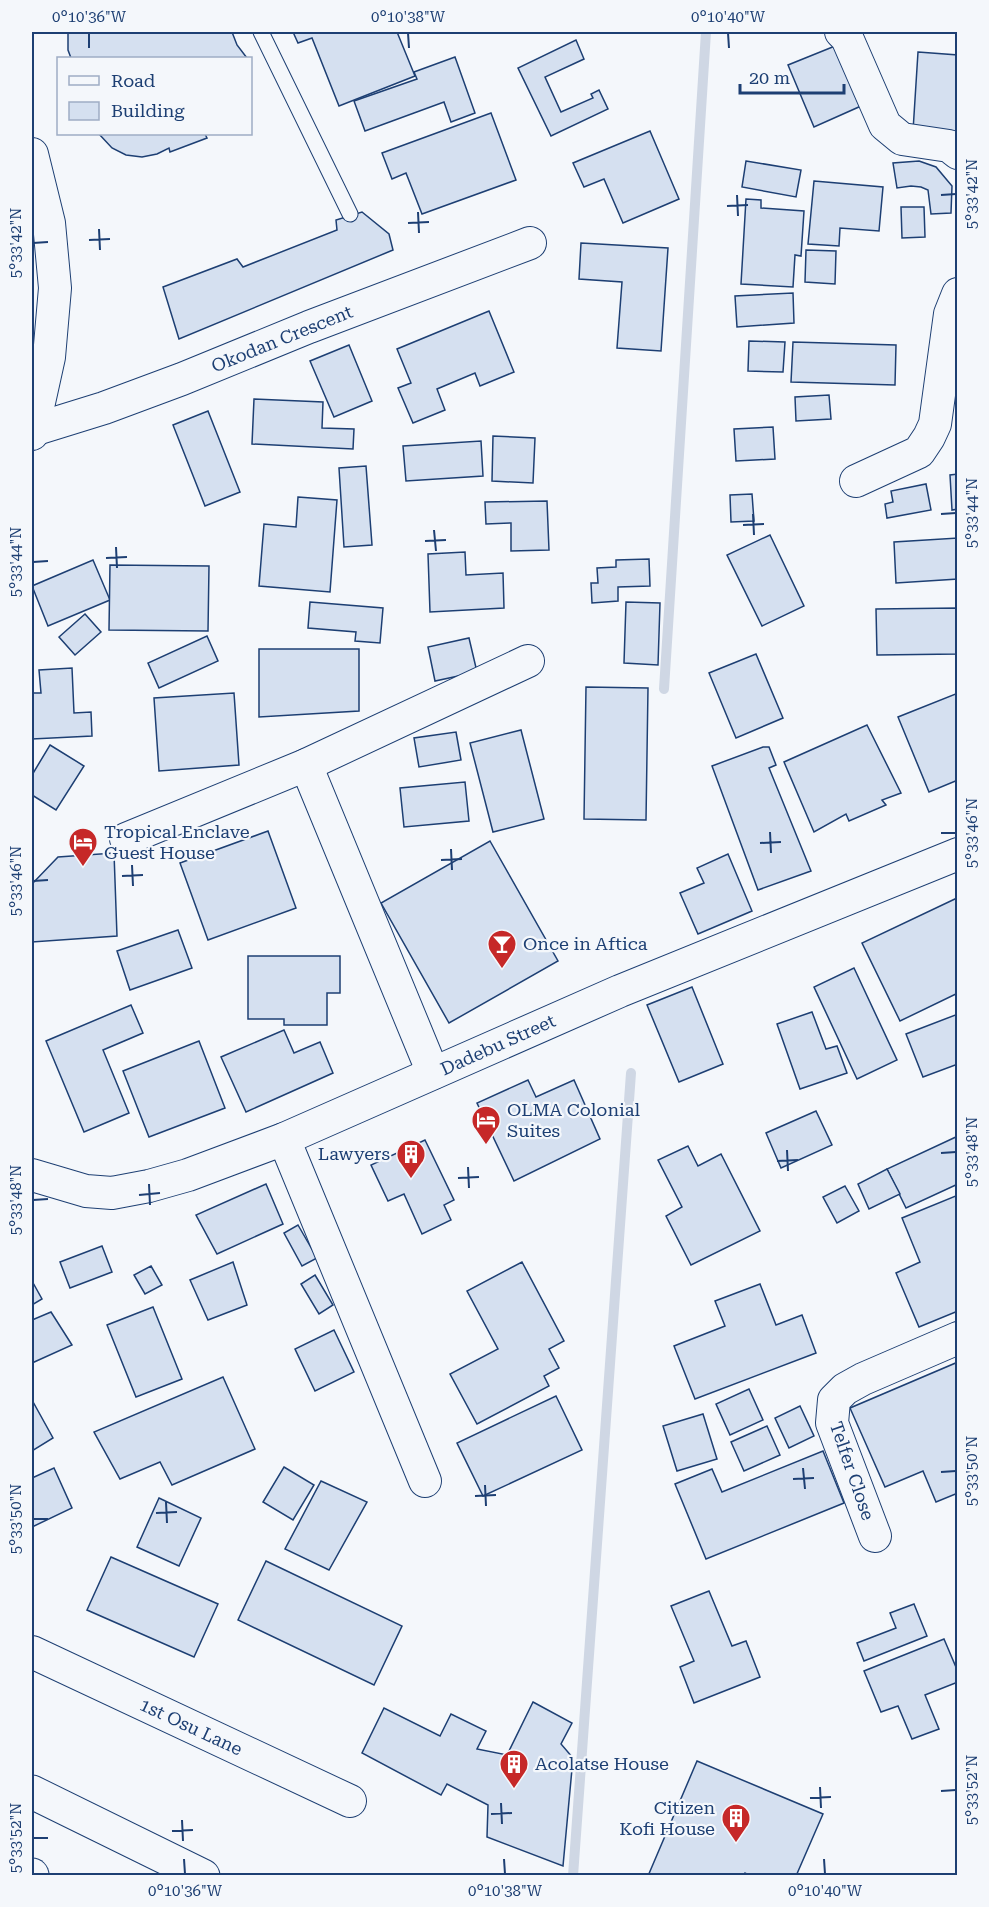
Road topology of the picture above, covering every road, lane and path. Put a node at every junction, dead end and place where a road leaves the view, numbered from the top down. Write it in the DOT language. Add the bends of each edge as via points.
graph roads {
  1 [pos="261,32"];
  2 [pos="841,32"];
  3 [pos="957,153"];
  4 [pos="32,154"];
  5 [pos="350,214"];
  6 [pos="530,243"];
  7 [pos="957,294"];
  8 [pos="32,432"];
  9 [pos="856,481"];
  10 [pos="528,661"];
  11 [pos="306,765"];
  12 [pos="126,839"];
  13 [pos="957,854"];
  14 [pos="433,1073"];
  15 [pos="284,1139"];
  16 [pos="32,1175"];
  17 [pos="957,1338"];
  18 [pos="425,1481"];
  19 [pos="875,1536"];
  20 [pos="32,1652"];
  21 [pos="32,1792"];
  22 [pos="350,1802"];
  23 [pos="203,1875"];
  1 -- 5 [label="lane"];
  2 -- 3 [label="street" via="885,125 903,139 949,146"];
  4 -- 8 [label="street" via="49,223 55,288 49,357"];
  6 -- 8 [label="street, Okodan Crescent" via="182,379"];
  7 -- 9 [label="street" via="950,314 935,424 929,437 920,452"];
  10 -- 11 [label="street"];
  11 -- 12 [label="street"];
  11 -- 14 [label="street"];
  13 -- 14 [label="street, Dadebu Street" via="620,991"];
  14 -- 15 [label="street, Dadebu Street"];
  15 -- 16 [label="street, Dadebu Street" via="188,1175 112,1193 86,1191"];
  15 -- 18 [label="street"];
  17 -- 19 [label="street, Telfer Close" via="863,1379 834,1400 832,1423"];
  20 -- 22 [label="street, 1st Osu Lane"];
  21 -- 23 [label="main road"];
}
